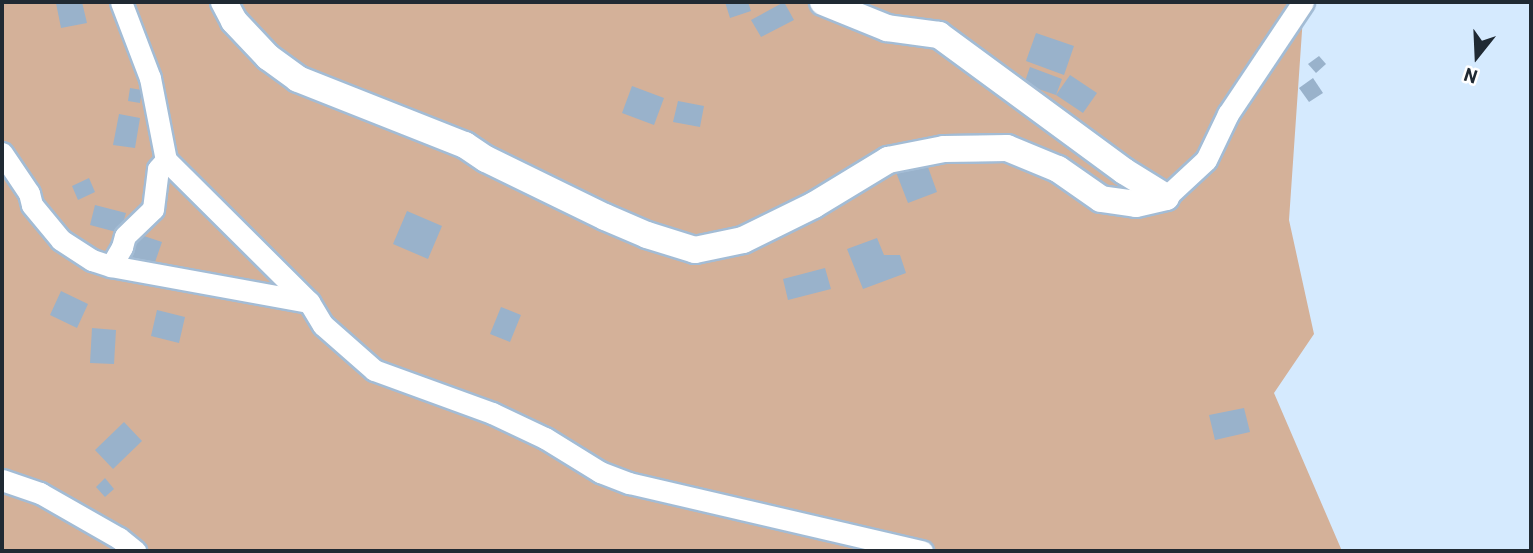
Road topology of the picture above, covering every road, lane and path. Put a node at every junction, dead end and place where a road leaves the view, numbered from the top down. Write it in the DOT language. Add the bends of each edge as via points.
graph roads {
  1 [pos="121,2"];
  2 [pos="224,2"];
  3 [pos="823,2"];
  4 [pos="1303,2"];
  5 [pos="2,153"];
  6 [pos="166,160"];
  7 [pos="1166,197"];
  8 [pos="111,267"];
  9 [pos="309,302"];
  10 [pos="2,480"];
  11 [pos="135,551"];
  12 [pos="922,551"];
  1 -- 6 [label="street" via="150,78"];
  2 -- 7 [label="street" via="234,21 268,57 298,79 465,145 605,217 695,250 744,240 888,160 944,149 1007,148 1058,169 1101,199 1136,204"];
  3 -- 7 [label="street" via="887,28 939,35"];
  4 -- 7 [label="street" via="1227,114 1206,160"];
  5 -- 8 [label="street" via="32,205 61,240"];
  6 -- 8 [label="street" via="158,169 153,209 125,236"];
  6 -- 9 [label="street"];
  8 -- 9 [label="street"];
  9 -- 12 [label="street" via="323,325 374,370 492,413 600,472 744,512"];
  10 -- 11 [label="street" via="40,493"];
}
